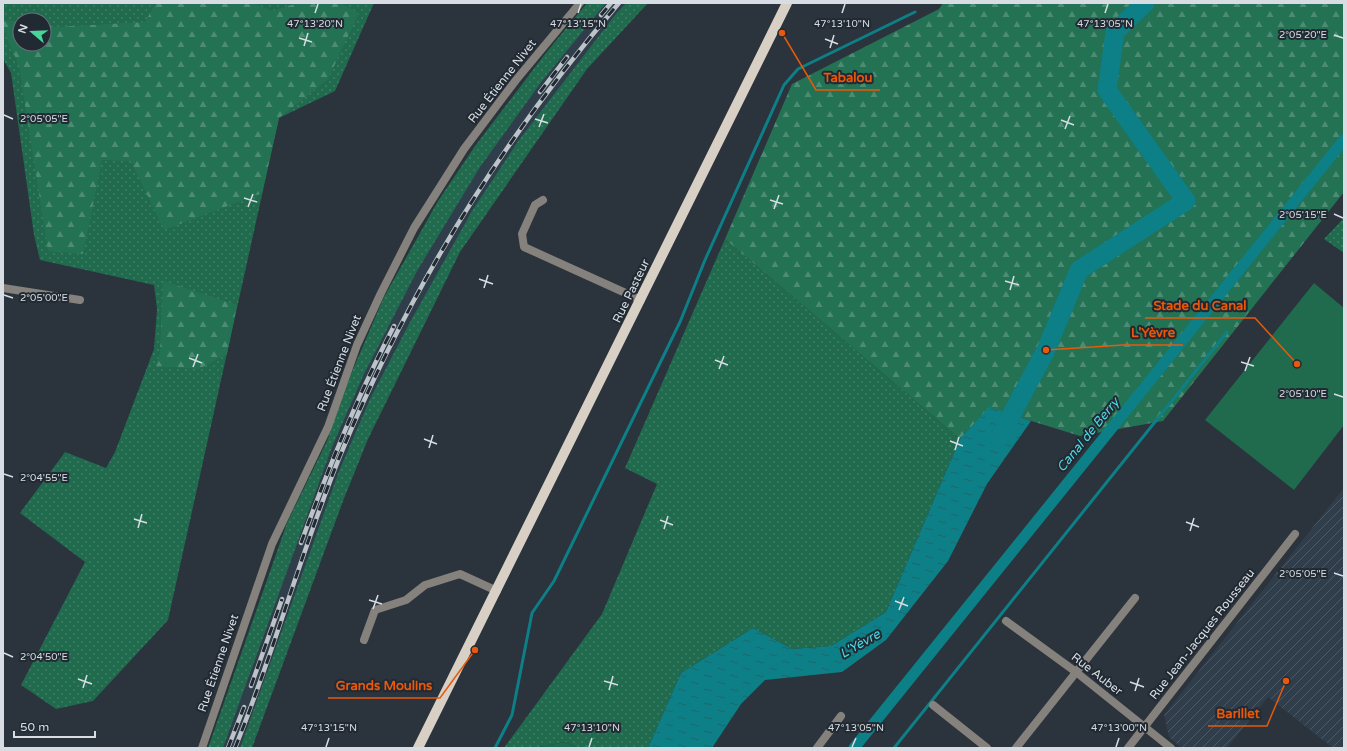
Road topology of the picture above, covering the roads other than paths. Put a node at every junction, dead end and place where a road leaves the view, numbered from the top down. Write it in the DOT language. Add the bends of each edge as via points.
graph roads {
  1 [pos="580,3"];
  2 [pos="787,3"];
  3 [pos="544,200"];
  4 [pos="3,288"];
  5 [pos="80,300"];
  6 [pos="641,300"];
  7 [pos="1295,534"];
  8 [pos="497,591"];
  9 [pos="1135,598"];
  10 [pos="1006,621"];
  11 [pos="364,640"];
  12 [pos="1076,672"];
  13 [pos="933,705"];
  14 [pos="842,716"];
  15 [pos="1144,727"];
  16 [pos="202,748"];
  17 [pos="418,748"];
  18 [pos="817,748"];
  19 [pos="988,748"];
  20 [pos="1016,748"];
  21 [pos="1128,748"];
  22 [pos="1171,748"];
  1 -- 16 [label="street, Rue Étienne Nivet" via="516,80 464,149 414,228 357,344 325,433 272,544"];
  2 -- 6 [label="main road, Rue Pasteur"];
  3 -- 6 [label="street" via="535,206 522,234 524,247"];
  4 -- 5 [label="street"];
  6 -- 8 [label="main road, Rue Pasteur"];
  7 -- 15 [label="street, Rue Jean-Jacques Rousseau"];
  8 -- 11 [label="street" via="460,574 425,585 406,600 375,610"];
  8 -- 17 [label="main road, Rue Pasteur"];
  9 -- 12 [label="street"];
  10 -- 12 [label="street, Rue Auber"];
  12 -- 15 [label="street, Rue Auber"];
  12 -- 20 [label="street"];
  13 -- 19 [label="street"];
  14 -- 18 [label="street"];
  15 -- 21 [label="street, Rue Jean-Jacques Rousseau"];
  15 -- 22 [label="street, Rue Auber"];
}
